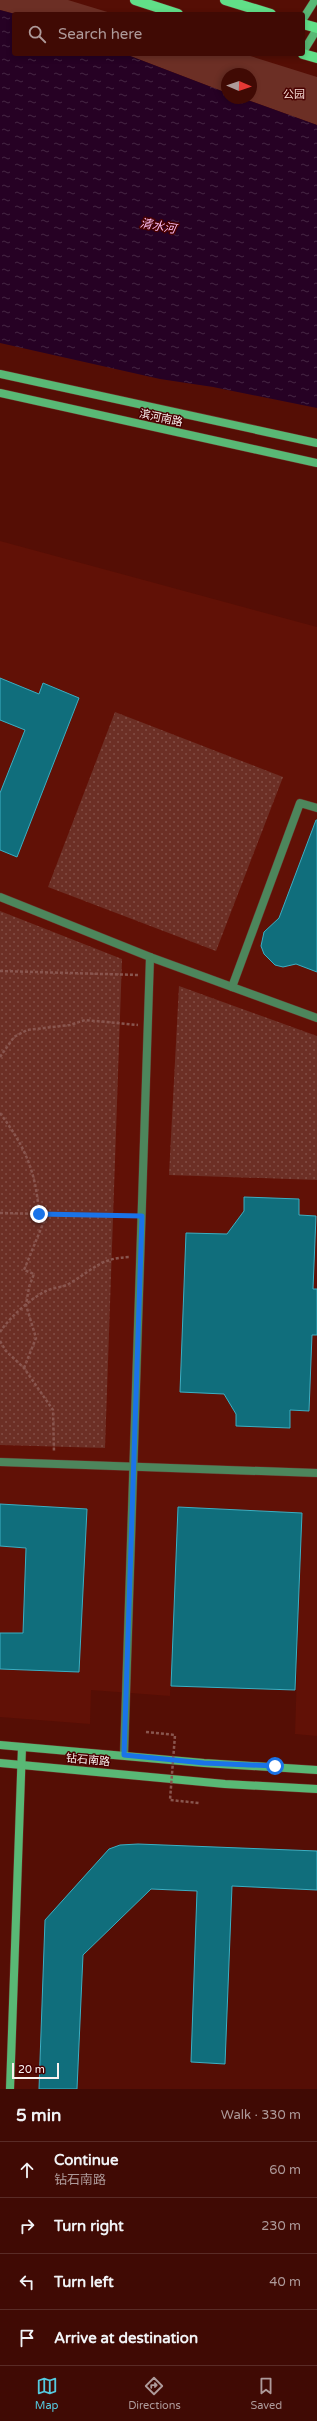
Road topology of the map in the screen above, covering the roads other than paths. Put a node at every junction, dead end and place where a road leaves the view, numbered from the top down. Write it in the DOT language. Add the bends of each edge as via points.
graph roads {
  1 [pos="134,0"];
  2 [pos="225,0"];
  3 [pos="315,0"];
  4 [pos="172,12"];
  5 [pos="264,12"];
  6 [pos="305,16"];
  7 [pos="305,25"];
  8 [pos="317,28"];
  9 [pos="305,49"];
  10 [pos="305,54"];
  11 [pos="317,58"];
  12 [pos="0,374"];
  13 [pos="0,393"];
  14 [pos="317,444"];
  15 [pos="317,463"];
  16 [pos="317,808"];
  17 [pos="0,897"];
  18 [pos="150,956"];
  19 [pos="232,987"];
  20 [pos="317,1018"];
  21 [pos="0,1462"];
  22 [pos="134,1467"];
  23 [pos="317,1473"];
  24 [pos="0,1745"];
  25 [pos="22,1747"];
  26 [pos="124,1755"];
  27 [pos="0,1763"];
  28 [pos="21,1765"];
  29 [pos="317,1770"];
  30 [pos="317,1789"];
  31 [pos="10,2089"];
  1 -- 4 [label="main road"];
  2 -- 5 [label="main road"];
  3 -- 6 [label="main road"];
  7 -- 8 [label="main road"];
  8 -- 9 [label="main road"];
  10 -- 11 [label="main road"];
  12 -- 14 [label="main road, 滨河南路"];
  13 -- 15 [label="main road, 滨河南路"];
  16 -- 19 [label="lane" via="300,802"];
  17 -- 18 [label="lane"];
  18 -- 19 [label="lane"];
  18 -- 22 [label="lane"];
  19 -- 20 [label="lane"];
  21 -- 22 [label="lane"];
  22 -- 23 [label="lane"];
  22 -- 26 [label="lane"];
  24 -- 25 [label="main road, 钻石南路"];
  25 -- 26 [label="main road, 钻石南路"];
  25 -- 28 [label="main road"];
  26 -- 29 [label="main road, 钻石南路"];
  27 -- 28 [label="main road, 钻石南路"];
  28 -- 30 [label="main road, 钻石南路" via="225,1784"];
  28 -- 31 [label="main road"];
}
